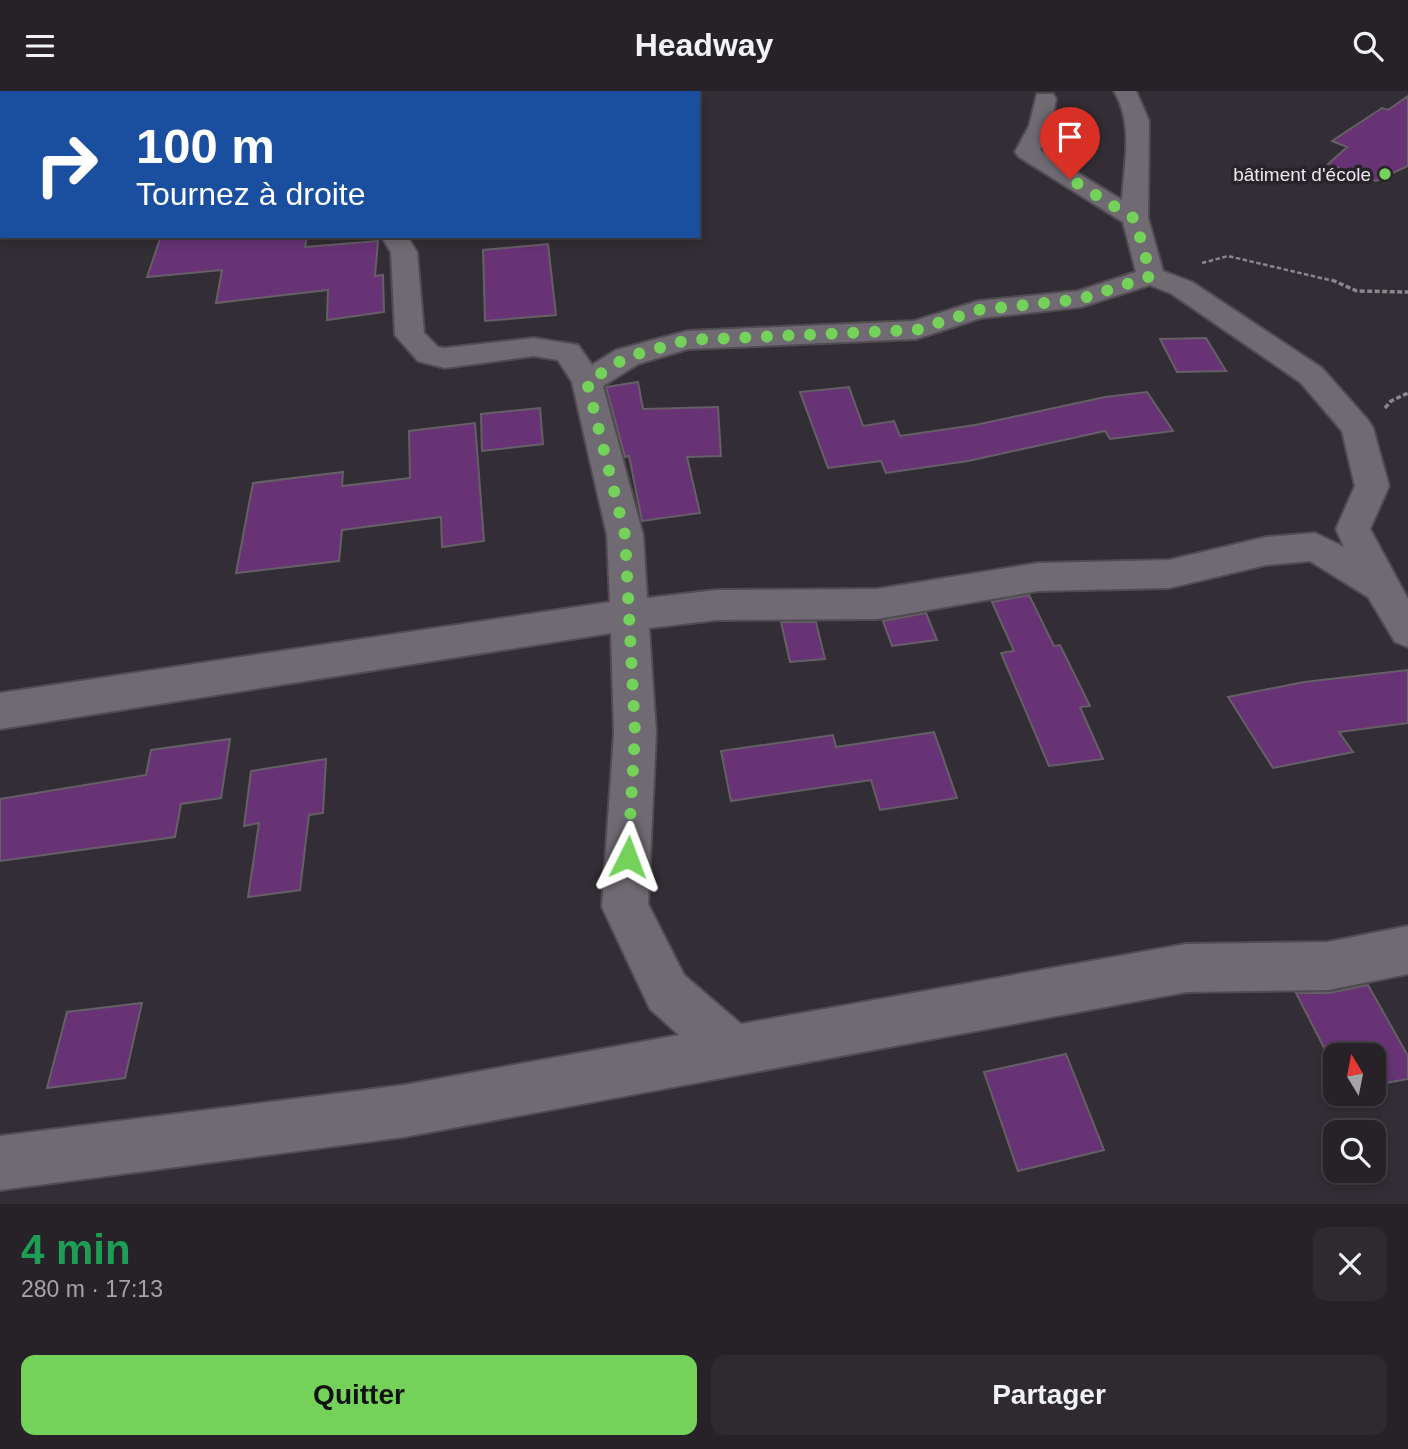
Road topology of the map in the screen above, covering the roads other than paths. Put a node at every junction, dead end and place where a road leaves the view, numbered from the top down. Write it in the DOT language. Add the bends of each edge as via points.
graph roads {
  1 [pos="1125,91"];
  2 [pos="1045,99"];
  3 [pos="1135,219"];
  4 [pos="395,238"];
  5 [pos="1151,276"];
  6 [pos="587,382"];
  7 [pos="1353,529"];
  8 [pos="1315,547"];
  9 [pos="1381,587"];
  10 [pos="627,615"];
  11 [pos="1408,631"];
  12 [pos="0,711"];
  13 [pos="1408,950"];
  14 [pos="733,1050"];
  15 [pos="0,1163"];
  1 -- 3 [label="street" via="1138,120"];
  2 -- 3 [label="street" via="1041,126 1027,152"];
  3 -- 5 [label="street"];
  4 -- 6 [label="street" via="404,252 410,335 428,354 445,358 534,347 568,352"];
  5 -- 6 [label="street" via="1081,299 978,310 916,330 687,340 627,357"];
  5 -- 7 [label="street" via="1182,288 1311,375 1357,428 1372,486"];
  6 -- 10 [label="street" via="625,535"];
  7 -- 8 [label="street"];
  7 -- 9 [label="street"];
  8 -- 9 [label="street"];
  8 -- 10 [label="street" via="1266,551 1169,574 1038,577 877,604 717,605"];
  9 -- 11 [label="street"];
  10 -- 12 [label="street"];
  10 -- 14 [label="street" via="635,733 625,907 667,992"];
  13 -- 14 [label="street" via="1328,966 1186,968"];
  14 -- 15 [label="street" via="404,1111"];
}
